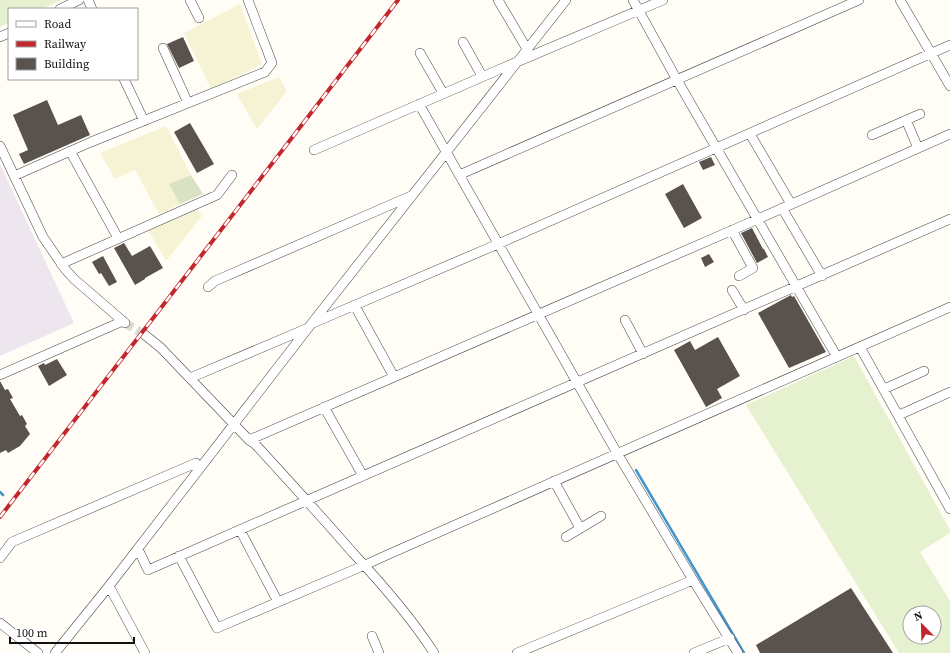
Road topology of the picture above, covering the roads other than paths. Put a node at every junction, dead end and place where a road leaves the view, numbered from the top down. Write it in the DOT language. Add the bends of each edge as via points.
graph roads {
  1 [pos="79,0"];
  2 [pos="190,0"];
  3 [pos="248,0"];
  4 [pos="498,0"];
  5 [pos="566,0"];
  6 [pos="633,0"];
  7 [pos="663,0"];
  8 [pos="859,0"];
  9 [pos="900,0"];
  10 [pos="63,8"];
  11 [pos="639,10"];
  12 [pos="199,18"];
  13 [pos="462,42"];
  14 [pos="950,46"];
  15 [pos="163,48"];
  16 [pos="527,49"];
  17 [pos="420,53"];
  18 [pos="932,54"];
  19 [pos="518,62"];
  20 [pos="482,76"];
  21 [pos="124,80"];
  22 [pos="677,80"];
  23 [pos="950,86"];
  24 [pos="443,93"];
  25 [pos="188,103"];
  26 [pos="418,104"];
  27 [pos="920,114"];
  28 [pos="906,120"];
  29 [pos="144,121"];
  30 [pos="750,134"];
  31 [pos="950,134"];
  32 [pos="872,135"];
  33 [pos="0,146"];
  34 [pos="717,148"];
  35 [pos="918,148"];
  36 [pos="314,150"];
  37 [pos="70,151"];
  38 [pos="446,152"];
  39 [pos="232,174"];
  40 [pos="459,175"];
  41 [pos="14,176"];
  42 [pos="413,195"];
  43 [pos="791,204"];
  44 [pos="782,208"];
  45 [pos="758,219"];
  46 [pos="950,219"];
  47 [pos="732,230"];
  48 [pos="118,238"];
  49 [pos="498,244"];
  50 [pos="61,264"];
  51 [pos="739,276"];
  52 [pos="822,276"];
  53 [pos="208,287"];
  54 [pos="796,287"];
  55 [pos="732,290"];
  56 [pos="354,306"];
  57 [pos="950,307"];
  58 [pos="744,310"];
  59 [pos="538,314"];
  60 [pos="625,320"];
  61 [pos="311,325"];
  62 [pos="145,336"];
  63 [pos="860,347"];
  64 [pos="643,354"];
  65 [pos="837,357"];
  66 [pos="924,371"];
  67 [pos="0,375"];
  68 [pos="394,377"];
  69 [pos="190,378"];
  70 [pos="578,382"];
  71 [pos="884,389"];
  72 [pos="950,392"];
  73 [pos="324,407"];
  74 [pos="899,415"];
  75 [pos="234,425"];
  76 [pos="249,440"];
  77 [pos="617,453"];
  78 [pos="196,463"];
  79 [pos="363,476"];
  80 [pos="554,481"];
  81 [pos="946,492"];
  82 [pos="307,501"];
  83 [pos="950,508"];
  84 [pos="601,516"];
  85 [pos="580,528"];
  86 [pos="240,530"];
  87 [pos="566,537"];
  88 [pos="138,549"];
  89 [pos="179,556"];
  90 [pos="0,558"];
  91 [pos="365,565"];
  92 [pos="693,580"];
  93 [pos="110,586"];
  94 [pos="278,602"];
  95 [pos="0,623"];
  96 [pos="372,636"];
  97 [pos="730,638"];
  98 [pos="38,653"];
  99 [pos="55,653"];
  100 [pos="145,653"];
  101 [pos="379,653"];
  102 [pos="434,653"];
  103 [pos="517,653"];
  104 [pos="694,653"];
  105 [pos="738,653"];
  1 -- 10 [label="street"];
  2 -- 12 [label="street"];
  3 -- 25 [label="street" via="272,63 265,72"];
  4 -- 16 [label="street"];
  5 -- 16 [label="street"];
  6 -- 11 [label="street"];
  7 -- 11 [label="street"];
  8 -- 22 [label="street"];
  9 -- 18 [label="street"];
  11 -- 19 [label="street"];
  11 -- 22 [label="street"];
  13 -- 20 [label="street"];
  14 -- 18 [label="street"];
  15 -- 25 [label="street"];
  16 -- 19 [label="street"];
  17 -- 24 [label="street"];
  18 -- 23 [label="street"];
  18 -- 30 [label="street"];
  19 -- 20 [label="street"];
  19 -- 38 [label="street"];
  20 -- 24 [label="street"];
  21 -- 29 [label="street"];
  22 -- 34 [label="street"];
  22 -- 40 [label="street"];
  24 -- 26 [label="street"];
  25 -- 29 [label="street"];
  26 -- 36 [label="street"];
  26 -- 38 [label="street"];
  27 -- 28 [label="street"];
  28 -- 32 [label="street"];
  28 -- 35 [label="street"];
  29 -- 37 [label="street"];
  30 -- 34 [label="street"];
  30 -- 43 [label="street"];
  31 -- 35 [label="street"];
  33 -- 41 [label="street"];
  34 -- 45 [label="street"];
  34 -- 49 [label="street"];
  35 -- 43 [label="street"];
  37 -- 41 [label="street"];
  37 -- 48 [label="street"];
  38 -- 40 [label="street"];
  38 -- 42 [label="street"];
  39 -- 48 [label="street" via="217,195"];
  40 -- 49 [label="street"];
  41 -- 50 [label="street" via="43,237"];
  42 -- 53 [label="street" via="215,281"];
  42 -- 61 [label="street"];
  43 -- 44 [label="street"];
  44 -- 45 [label="street"];
  44 -- 52 [label="street"];
  45 -- 47 [label="street"];
  45 -- 54 [label="street"];
  46 -- 52 [label="street"];
  47 -- 51 [label="street" via="753,268"];
  47 -- 59 [label="street"];
  48 -- 50 [label="street"];
  49 -- 56 [label="street"];
  49 -- 59 [label="street"];
  50 -- 67 [label="street" via="84,289 124,322"];
  52 -- 54 [label="street"];
  54 -- 58 [label="street"];
  54 -- 65 [label="street"];
  55 -- 58 [label="street"];
  56 -- 61 [label="street"];
  56 -- 68 [label="street"];
  57 -- 63 [label="street"];
  58 -- 64 [label="street"];
  59 -- 68 [label="street"];
  59 -- 70 [label="street"];
  60 -- 64 [label="street"];
  61 -- 69 [label="street"];
  61 -- 75 [label="street"];
  62 -- 69 [label="street" via="161,348"];
  63 -- 65 [label="street"];
  63 -- 71 [label="street"];
  64 -- 70 [label="street"];
  65 -- 77 [label="street"];
  66 -- 71 [label="street"];
  68 -- 73 [label="street"];
  69 -- 75 [label="street"];
  70 -- 77 [label="street"];
  70 -- 79 [label="street"];
  71 -- 74 [label="street"];
  72 -- 74 [label="street"];
  73 -- 76 [label="street"];
  73 -- 79 [label="street"];
  74 -- 81 [label="street"];
  75 -- 76 [label="street"];
  75 -- 88 [label="street"];
  76 -- 82 [label="street"];
  77 -- 80 [label="street"];
  77 -- 92 [label="street"];
  78 -- 90 [label="street" via="12,542"];
  79 -- 82 [label="street"];
  80 -- 85 [label="street"];
  80 -- 91 [label="street"];
  81 -- 83 [label="street"];
  82 -- 86 [label="street"];
  82 -- 91 [label="street"];
  84 -- 85 [label="street"];
  85 -- 87 [label="street"];
  86 -- 89 [label="street"];
  86 -- 94 [label="street"];
  88 -- 89 [label="street" via="148,570"];
  88 -- 93 [label="street"];
  89 -- 94 [label="street" via="217,628"];
  91 -- 94 [label="street"];
  91 -- 102 [label="street" via="421,633"];
  92 -- 97 [label="street"];
  92 -- 103 [label="street"];
  93 -- 99 [label="street"];
  93 -- 100 [label="street"];
  95 -- 98 [label="street"];
  96 -- 101 [label="street"];
  97 -- 104 [label="street"];
  97 -- 105 [label="street"];
}
